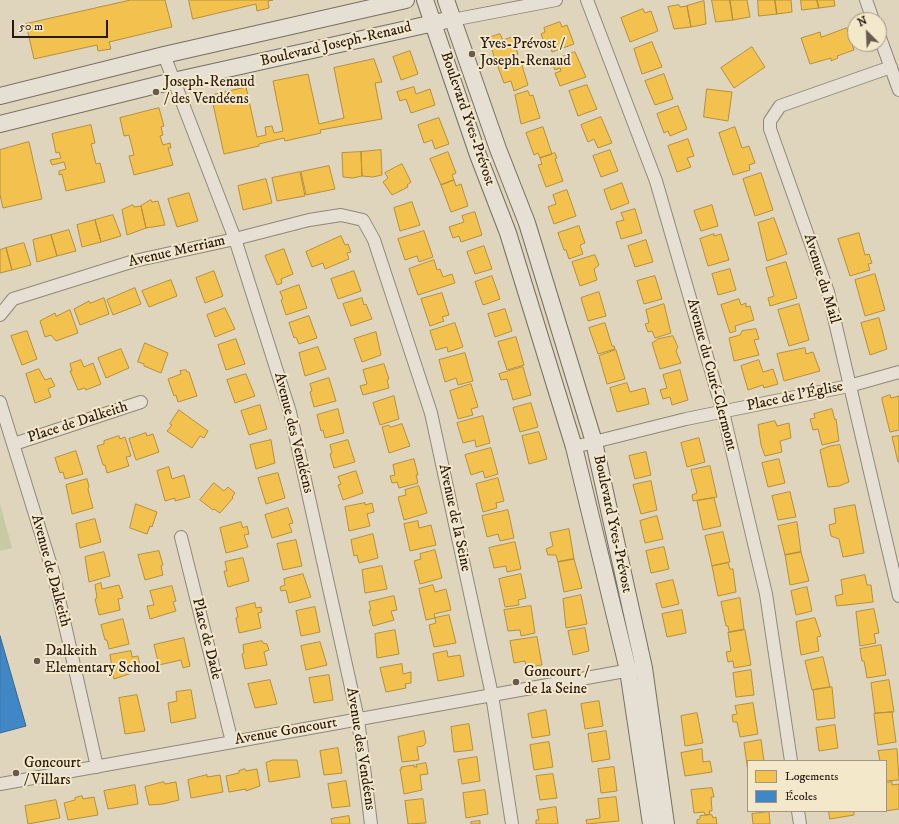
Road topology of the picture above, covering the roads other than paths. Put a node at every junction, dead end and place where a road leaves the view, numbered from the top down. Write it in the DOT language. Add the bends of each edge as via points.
graph roads {
  1 [pos="406,0"];
  2 [pos="425,0"];
  3 [pos="446,0"];
  4 [pos="556,0"];
  5 [pos="587,0"];
  6 [pos="866,0"];
  7 [pos="870,12"];
  8 [pos="452,20"];
  9 [pos="433,23"];
  10 [pos="885,52"];
  11 [pos="164,55"];
  12 [pos="891,67"];
  13 [pos="173,81"];
  14 [pos="899,90"];
  15 [pos="0,96"];
  16 [pos="0,124"];
  17 [pos="363,220"];
  18 [pos="530,231"];
  19 [pos="509,238"];
  20 [pos="235,239"];
  21 [pos="0,316"];
  22 [pos="899,372"];
  23 [pos="849,386"];
  24 [pos="0,402"];
  25 [pos="141,402"];
  26 [pos="723,412"];
  27 [pos="594,442"];
  28 [pos="14,444"];
  29 [pos="574,447"];
  30 [pos="181,537"];
  31 [pos="899,596"];
  32 [pos="636,669"];
  33 [pos="492,695"];
  34 [pos="358,719"];
  35 [pos="232,742"];
  36 [pos="790,760"];
  37 [pos="97,767"];
  38 [pos="0,784"];
  39 [pos="798,812"];
  40 [pos="371,824"];
  41 [pos="512,824"];
  42 [pos="651,824"];
  43 [pos="666,824"];
  44 [pos="800,824"];
  1 -- 11 [label="street, Boulevard Joseph-Renaud"];
  2 -- 9 [label="street, Boulevard Yves-Prévost"];
  3 -- 8 [label="street, Boulevard Yves-Prévost"];
  4 -- 8 [label="street, Boulevard Joseph-Renaud"];
  5 -- 26 [label="street, Avenue du Curé-Clermont" via="656,182"];
  6 -- 7 [label="street"];
  8 -- 9 [label="street, Boulevard Joseph-Renaud"];
  8 -- 18 [label="street, Boulevard Yves-Prévost"];
  9 -- 13 [label="street, Boulevard Joseph-Renaud"];
  9 -- 19 [label="street, Boulevard Yves-Prévost"];
  10 -- 12 [label="street"];
  11 -- 13 [label="street, Avenue des Vendéens"];
  11 -- 15 [label="street, Boulevard Joseph-Renaud"];
  12 -- 14 [label="street"];
  12 -- 23 [label="street, Avenue du Mail" via="780,106 770,121 770,129 828,292"];
  13 -- 16 [label="street, Boulevard Joseph-Renaud"];
  13 -- 20 [label="street, Avenue des Vendéens"];
  17 -- 20 [label="street, Avenue Merriam" via="340,215 309,220"];
  17 -- 33 [label="street, Avenue de la Seine" via="374,240 430,413"];
  18 -- 19 [label="street"];
  18 -- 27 [label="street, Boulevard Yves-Prévost"];
  19 -- 29 [label="street, Boulevard Yves-Prévost"];
  20 -- 21 [label="street, Avenue Merriam" via="134,261 13,299"];
  20 -- 34 [label="street, Avenue des Vendéens" via="290,412"];
  22 -- 23 [label="street, Place de l'Église"];
  23 -- 26 [label="street, Place de l'Église"];
  23 -- 31 [label="street, Avenue du Mail"];
  24 -- 28 [label="street, Avenue de Dalkeith"];
  25 -- 28 [label="street, Place de Dalkeith"];
  26 -- 27 [label="street, Place de l'Église"];
  26 -- 36 [label="street, Avenue du Curé-Clermont" via="766,594"];
  27 -- 29 [label="street, Place de l'Église"];
  27 -- 32 [label="street, Boulevard Yves-Prévost"];
  28 -- 37 [label="street, Avenue de Dalkeith" via="53,572"];
  29 -- 32 [label="street, Boulevard Yves-Prévost"];
  30 -- 35 [label="street, Place de Dade"];
  32 -- 33 [label="street, Avenue Goncourt"];
  32 -- 42 [label="street, Boulevard Yves-Prévost"];
  32 -- 43 [label="street, Boulevard Yves-Prévost"];
  33 -- 34 [label="street, Avenue Goncourt"];
  33 -- 41 [label="street, Avenue de la Seine"];
  34 -- 35 [label="street, Avenue Goncourt"];
  34 -- 40 [label="street, Avenue des Vendéens"];
  35 -- 37 [label="street, Avenue Goncourt"];
  37 -- 38 [label="street, Avenue Goncourt"];
  39 -- 44 [label="street"];
}
